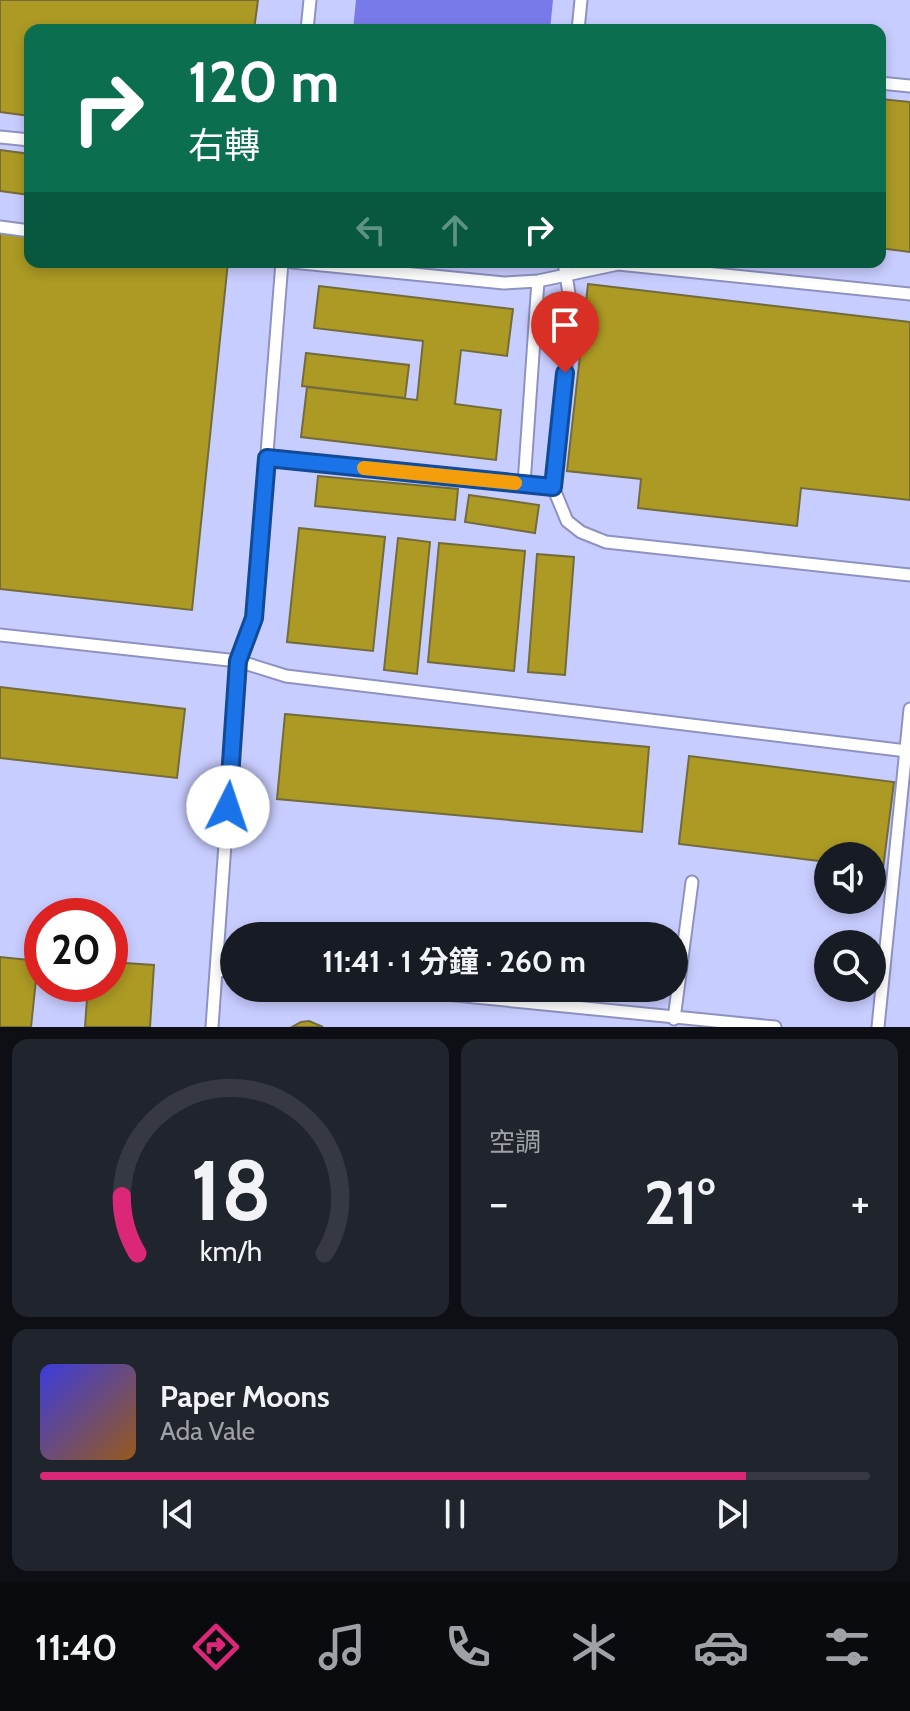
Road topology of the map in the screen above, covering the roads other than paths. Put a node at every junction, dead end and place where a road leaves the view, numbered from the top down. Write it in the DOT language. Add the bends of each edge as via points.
graph roads {
  1 [pos="310,0"];
  2 [pos="581,0"];
  3 [pos="308,24"];
  4 [pos="579,24"];
  5 [pos="886,84"];
  6 [pos="910,86"];
  7 [pos="0,137"];
  8 [pos="24,139"];
  9 [pos="0,227"];
  10 [pos="24,230"];
  11 [pos="282,268"];
  12 [pos="353,268"];
  13 [pos="566,268"];
  14 [pos="657,268"];
  15 [pos="538,281"];
  16 [pos="910,294"];
  17 [pos="267,458"];
  18 [pos="524,484"];
  19 [pos="553,487"];
  20 [pos="910,575"];
  21 [pos="0,635"];
  22 [pos="238,661"];
  23 [pos="910,709"];
  24 [pos="907,751"];
  25 [pos="692,882"];
  26 [pos="218,970"];
  27 [pos="515,1002"];
  28 [pos="674,1019"];
  29 [pos="212,1027"];
  30 [pos="775,1027"];
  31 [pos="878,1027"];
  1 -- 3 [label="lane"];
  2 -- 4 [label="lane"];
  5 -- 6 [label="lane"];
  7 -- 8 [label="lane"];
  9 -- 10 [label="lane"];
  11 -- 17 [label="lane"];
  12 -- 15 [label="lane" via="504,283"];
  13 -- 15 [label="lane"];
  13 -- 19 [label="lane" via="572,313"];
  14 -- 16 [label="lane"];
  15 -- 18 [label="lane"];
  17 -- 18 [label="lane"];
  17 -- 22 [label="lane" via="254,618"];
  18 -- 19 [label="lane"];
  19 -- 20 [label="lane" via="567,521 606,542"];
  21 -- 22 [label="lane"];
  22 -- 24 [label="lane" via="286,676"];
  22 -- 26 [label="lane"];
  23 -- 24 [label="lane"];
  24 -- 31 [label="lane"];
  25 -- 28 [label="lane"];
  26 -- 29 [label="lane"];
  27 -- 28 [label="lane"];
  28 -- 30 [label="lane"];
}
